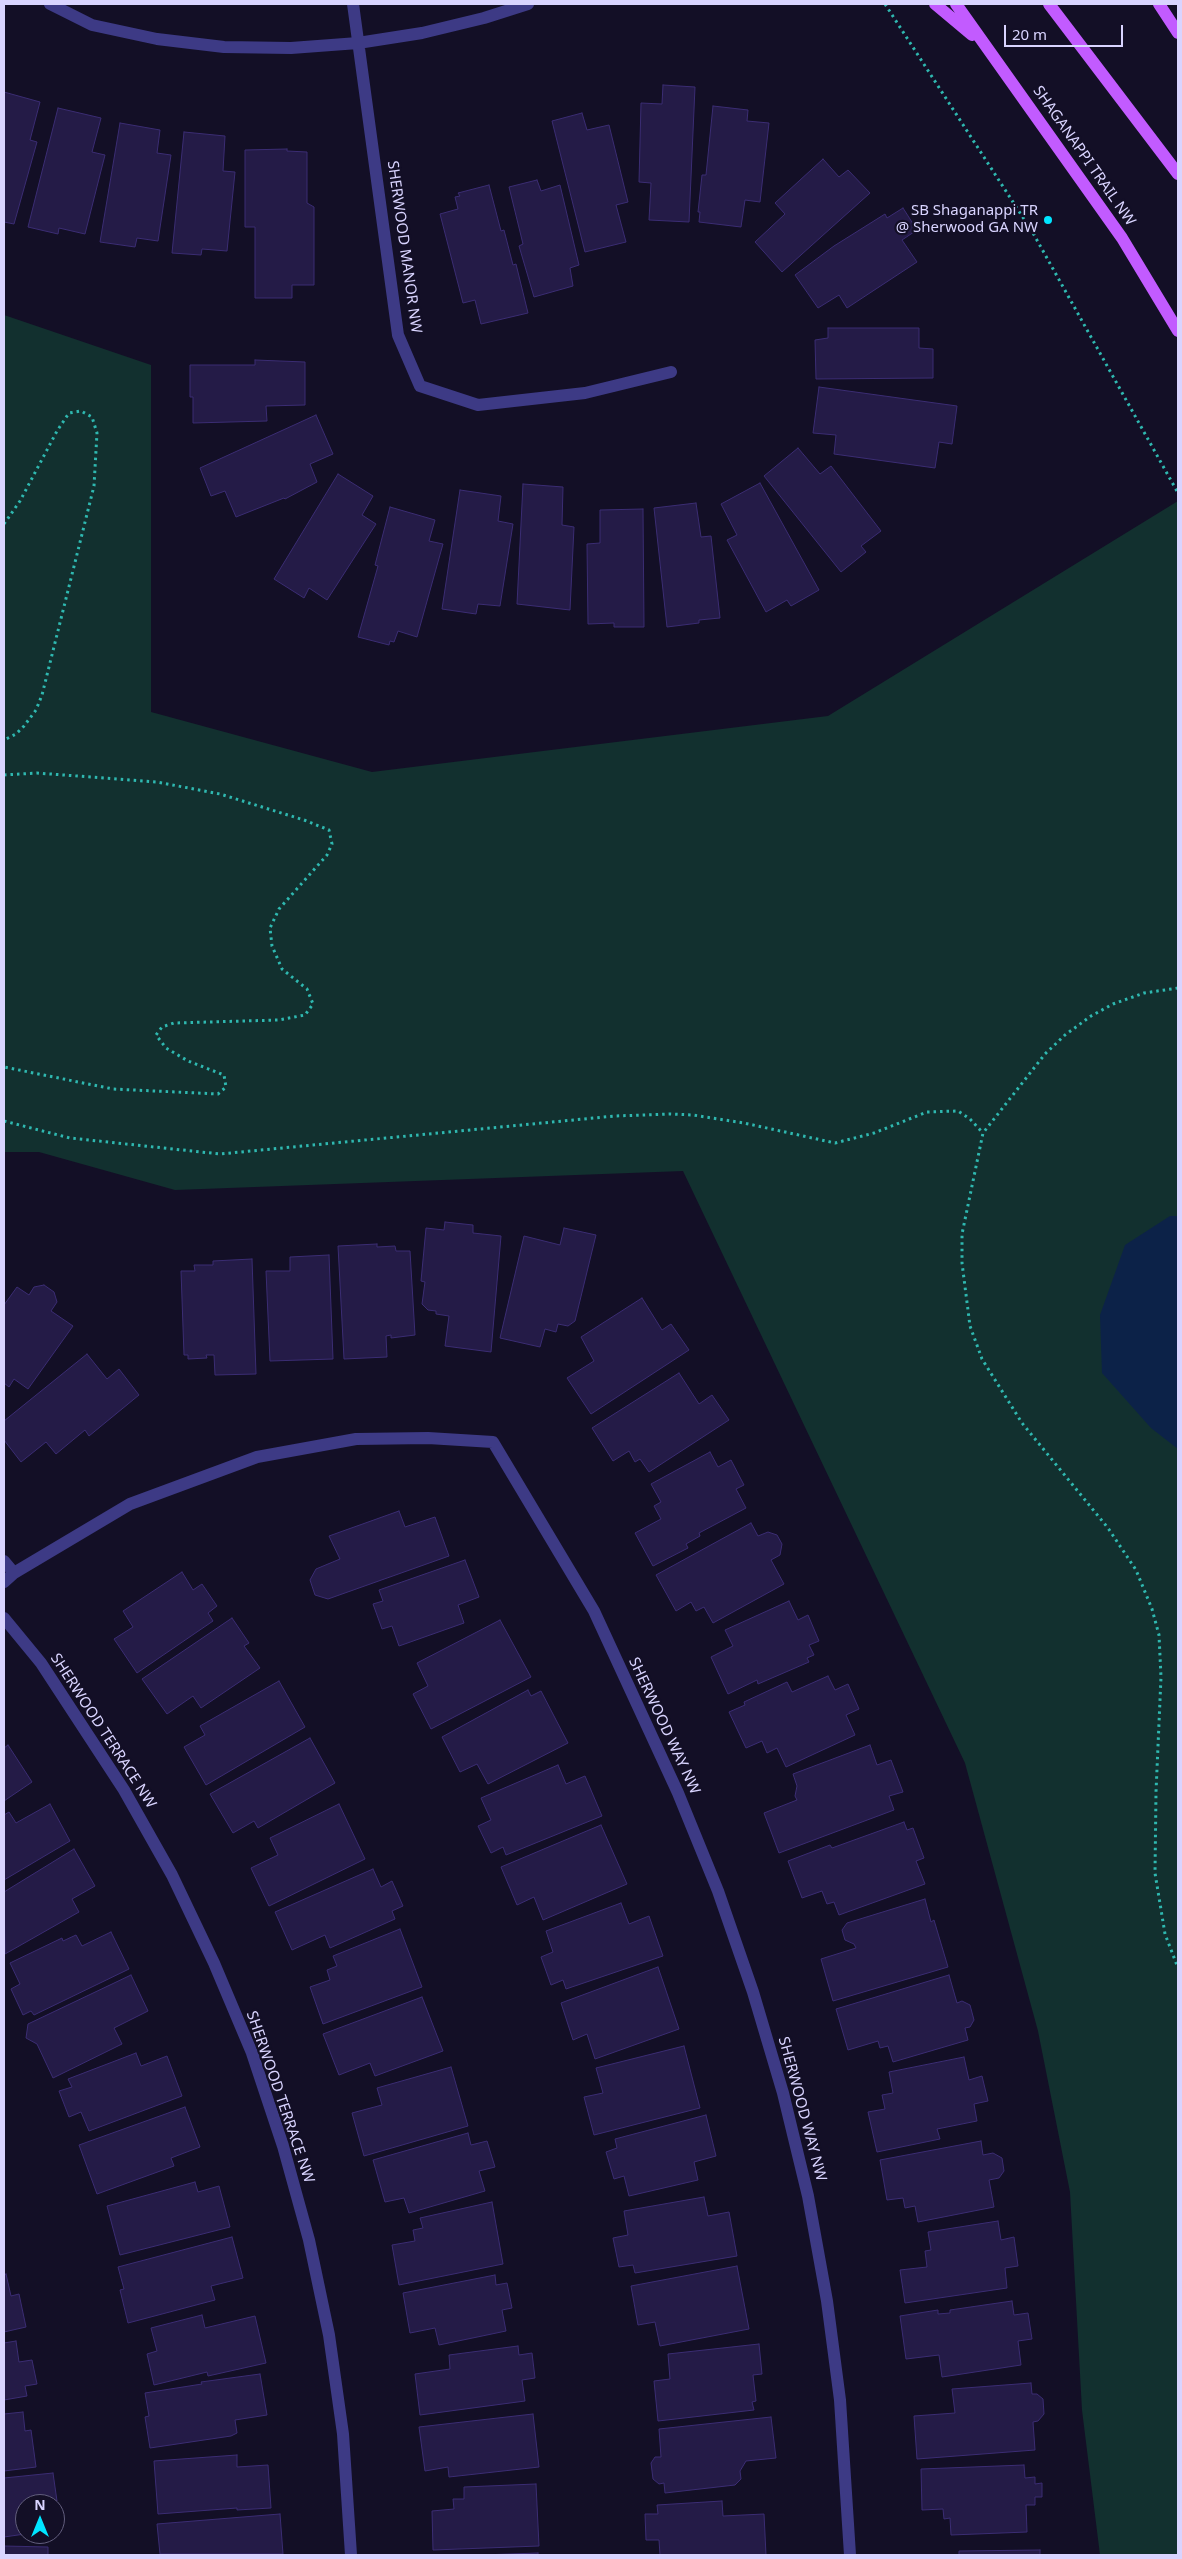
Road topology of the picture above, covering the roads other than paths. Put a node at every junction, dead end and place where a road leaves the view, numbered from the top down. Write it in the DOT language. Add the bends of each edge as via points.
graph roads {
  1 [pos="50,4"];
  2 [pos="354,4"];
  3 [pos="528,4"];
  4 [pos="935,4"];
  5 [pos="956,4"];
  6 [pos="1049,4"];
  7 [pos="1159,4"];
  8 [pos="1178,32"];
  9 [pos="358,43"];
  10 [pos="986,47"];
  11 [pos="1178,174"];
  12 [pos="1178,331"];
  13 [pos="671,372"];
  14 [pos="4,1561"];
  15 [pos="14,1573"];
  16 [pos="4,1582"];
  17 [pos="4,1618"];
  18 [pos="351,2555"];
  19 [pos="850,2555"];
  1 -- 9 [label="street" via="92,25 167,40 224,47 291,48"];
  2 -- 9 [label="street, SHERWOOD MANOR NW"];
  3 -- 9 [label="street" via="422,33"];
  4 -- 10 [label="main road"];
  5 -- 10 [label="main road, SHAGANAPPI TRAIL NW"];
  6 -- 11 [label="main road"];
  7 -- 8 [label="main road"];
  9 -- 13 [label="street, SHERWOOD MANOR NW" via="398,335 420,386 478,405 585,393"];
  10 -- 12 [label="main road, SHAGANAPPI TRAIL NW" via="1122,238"];
  14 -- 15 [label="street"];
  15 -- 16 [label="street, SHERWOOD WAY NW"];
  15 -- 19 [label="street, SHERWOOD WAY NW" via="130,1504 257,1457 356,1439 428,1438 493,1442 594,1611 678,1793 718,1891 753,1992 783,2094 827,2301 840,2400"];
  17 -- 18 [label="street, SHERWOOD TERRACE NW" via="41,1663 124,1790 172,1875 252,2053 304,2221 329,2336 343,2434"];
}
